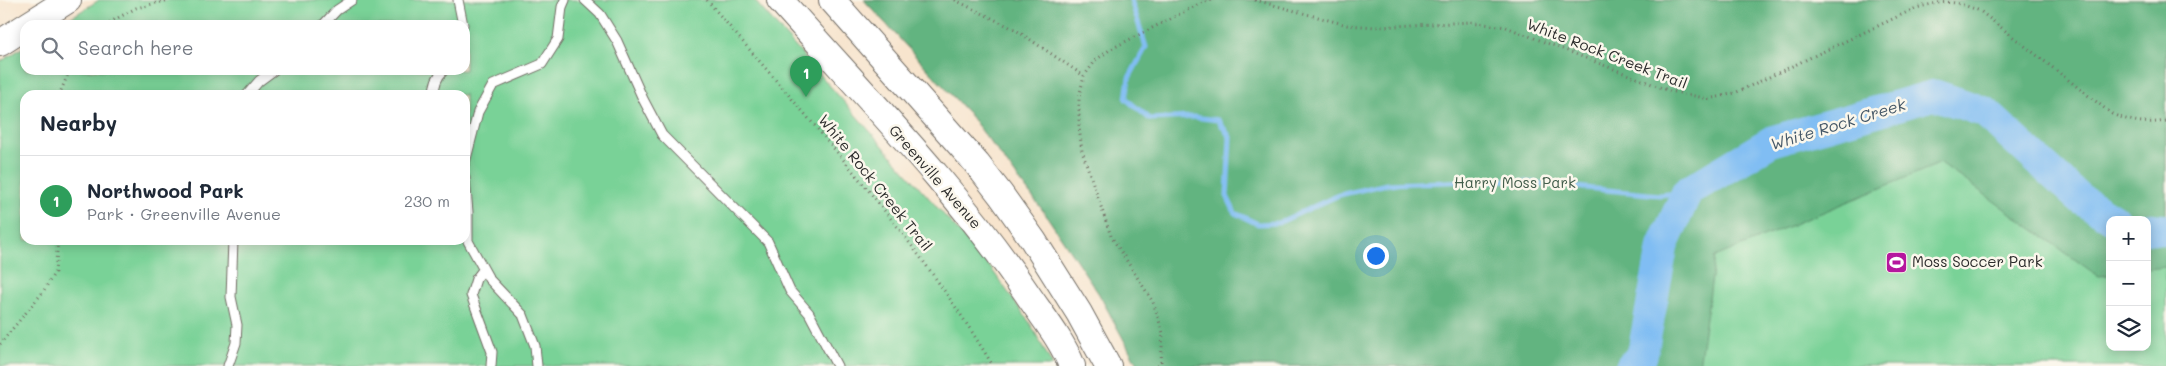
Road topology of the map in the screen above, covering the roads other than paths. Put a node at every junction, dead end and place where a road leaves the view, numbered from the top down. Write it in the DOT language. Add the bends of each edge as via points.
graph roads {
  1 [pos="68,0"];
  2 [pos="352,0"];
  3 [pos="458,0"];
  4 [pos="565,0"];
  5 [pos="585,0"];
  6 [pos="780,0"];
  7 [pos="832,0"];
  8 [pos="36,20"];
  9 [pos="328,20"];
  10 [pos="463,20"];
  11 [pos="20,30"];
  12 [pos="0,42"];
  13 [pos="267,75"];
  14 [pos="438,75"];
  15 [pos="251,90"];
  16 [pos="434,90"];
  17 [pos="470,143"];
  18 [pos="233,245"];
  19 [pos="470,245"];
  20 [pos="483,270"];
  21 [pos="1104,357"];
  22 [pos="1071,363"];
  23 [pos="228,366"];
  24 [pos="491,366"];
  25 [pos="538,366"];
  26 [pos="837,366"];
  1 -- 8 [label="main road"];
  2 -- 9 [label="lane"];
  3 -- 10 [label="lane"];
  4 -- 17 [label="lane" via="558,39 542,64 493,85 478,112"];
  5 -- 26 [label="lane" via="600,14 617,40 662,135 768,242 790,291 809,313"];
  6 -- 22 [label="main road, Greenville Avenue" via="980,229 1013,273"];
  7 -- 21 [label="main road" via="1001,195 1033,240"];
  11 -- 12 [label="main road"];
  13 -- 15 [label="lane"];
  14 -- 16 [label="lane"];
  18 -- 23 [label="lane" via="231,297 237,325 236,343"];
  19 -- 20 [label="lane"];
  20 -- 24 [label="lane" via="471,296 492,352"];
  20 -- 25 [label="lane" via="523,315 535,346"];
}
